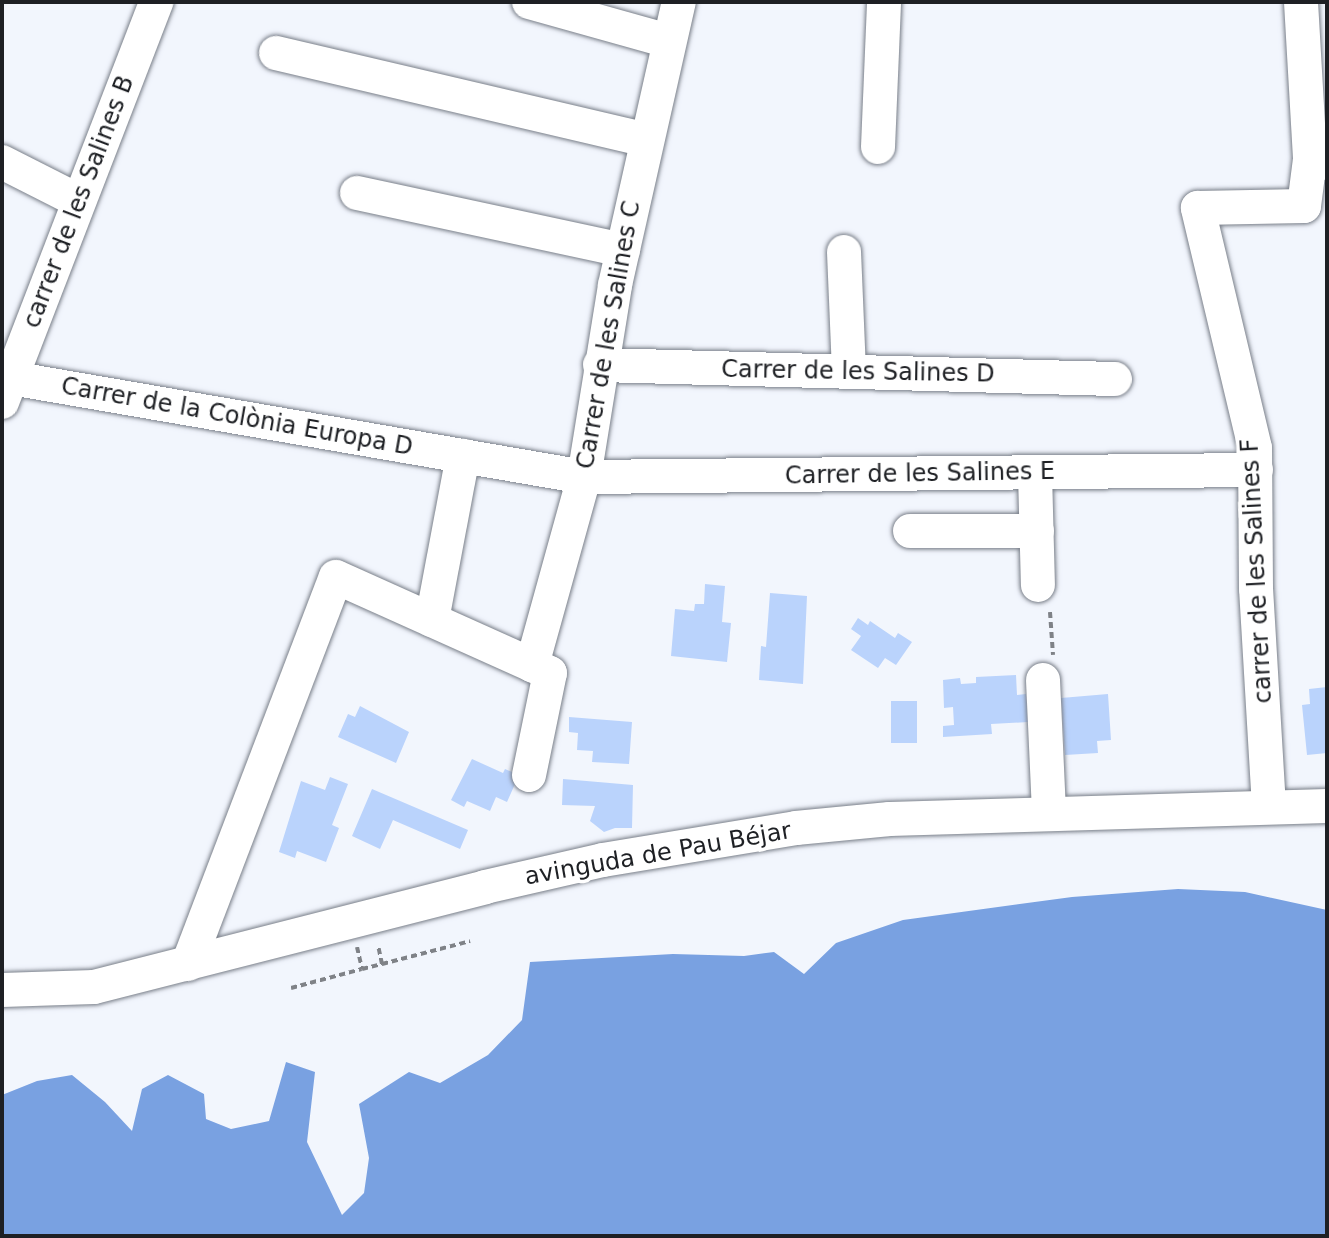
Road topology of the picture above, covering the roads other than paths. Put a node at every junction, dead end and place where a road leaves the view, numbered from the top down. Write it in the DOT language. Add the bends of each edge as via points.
graph roads {
  1 [pos="156,2"];
  2 [pos="529,2"];
  3 [pos="679,2"];
  4 [pos="884,2"];
  5 [pos="1301,2"];
  6 [pos="669,41"];
  7 [pos="276,53"];
  8 [pos="1316,87"];
  9 [pos="647,140"];
  10 [pos="878,147"];
  11 [pos="1318,161"];
  12 [pos="2,162"];
  13 [pos="357,193"];
  14 [pos="79,201"];
  15 [pos="623,250"];
  16 [pos="844,252"];
  17 [pos="600,365"];
  18 [pos="849,372"];
  19 [pos="1115,379"];
  20 [pos="6,390"];
  21 [pos="463,456"];
  22 [pos="1256,470"];
  23 [pos="1035,473"];
  24 [pos="584,477"];
  25 [pos="910,531"];
  26 [pos="1037,531"];
  27 [pos="1038,585"];
  28 [pos="432,620"];
  29 [pos="532,665"];
  30 [pos="1043,680"];
  31 [pos="529,775"];
  32 [pos="1327,806"];
  33 [pos="1269,807"];
  34 [pos="1049,812"];
  35 [pos="188,964"];
  36 [pos="2,990"];
  1 -- 14 [label="street, carrer de les Salines B"];
  2 -- 6 [label="street"];
  3 -- 6 [label="street, Carrer de les Salines C"];
  4 -- 10 [label="street"];
  5 -- 8 [label="street"];
  6 -- 9 [label="street, Carrer de les Salines C"];
  7 -- 9 [label="street"];
  8 -- 11 [label="street"];
  9 -- 15 [label="street, Carrer de les Salines C"];
  11 -- 22 [label="street, carrer de les Salines F" via="1304,206 1198,208"];
  12 -- 14 [label="street"];
  13 -- 15 [label="street"];
  14 -- 20 [label="street, carrer de les Salines B"];
  15 -- 17 [label="street, Carrer de les Salines C"];
  16 -- 18 [label="street"];
  17 -- 18 [label="street, Carrer de les Salines D"];
  17 -- 24 [label="street, Carrer de les Salines C"];
  18 -- 19 [label="street, Carrer de les Salines D"];
  20 -- 21 [label="street, Carrer de la Colònia Europa D"];
  21 -- 24 [label="street, Carrer de la Colònia Europa D"];
  21 -- 28 [label="street"];
  22 -- 23 [label="street, Carrer de les Salines E"];
  22 -- 33 [label="street, carrer de les Salines F" via="1256,589"];
  23 -- 24 [label="street, Carrer de les Salines E"];
  23 -- 26 [label="street"];
  24 -- 29 [label="street, Carrer de les Salines C"];
  25 -- 26 [label="street"];
  26 -- 27 [label="street"];
  28 -- 29 [label="street"];
  28 -- 35 [label="street" via="336,577"];
  29 -- 31 [label="street" via="550,673"];
  30 -- 34 [label="street"];
  32 -- 33 [label="street, avinguda de Pau Béjar"];
  33 -- 34 [label="street, avinguda de Pau Béjar"];
  34 -- 35 [label="street, avinguda de Pau Béjar" via="890,819 721,839 485,887"];
  35 -- 36 [label="street, avinguda de Pau Béjar" via="94,987"];
}
